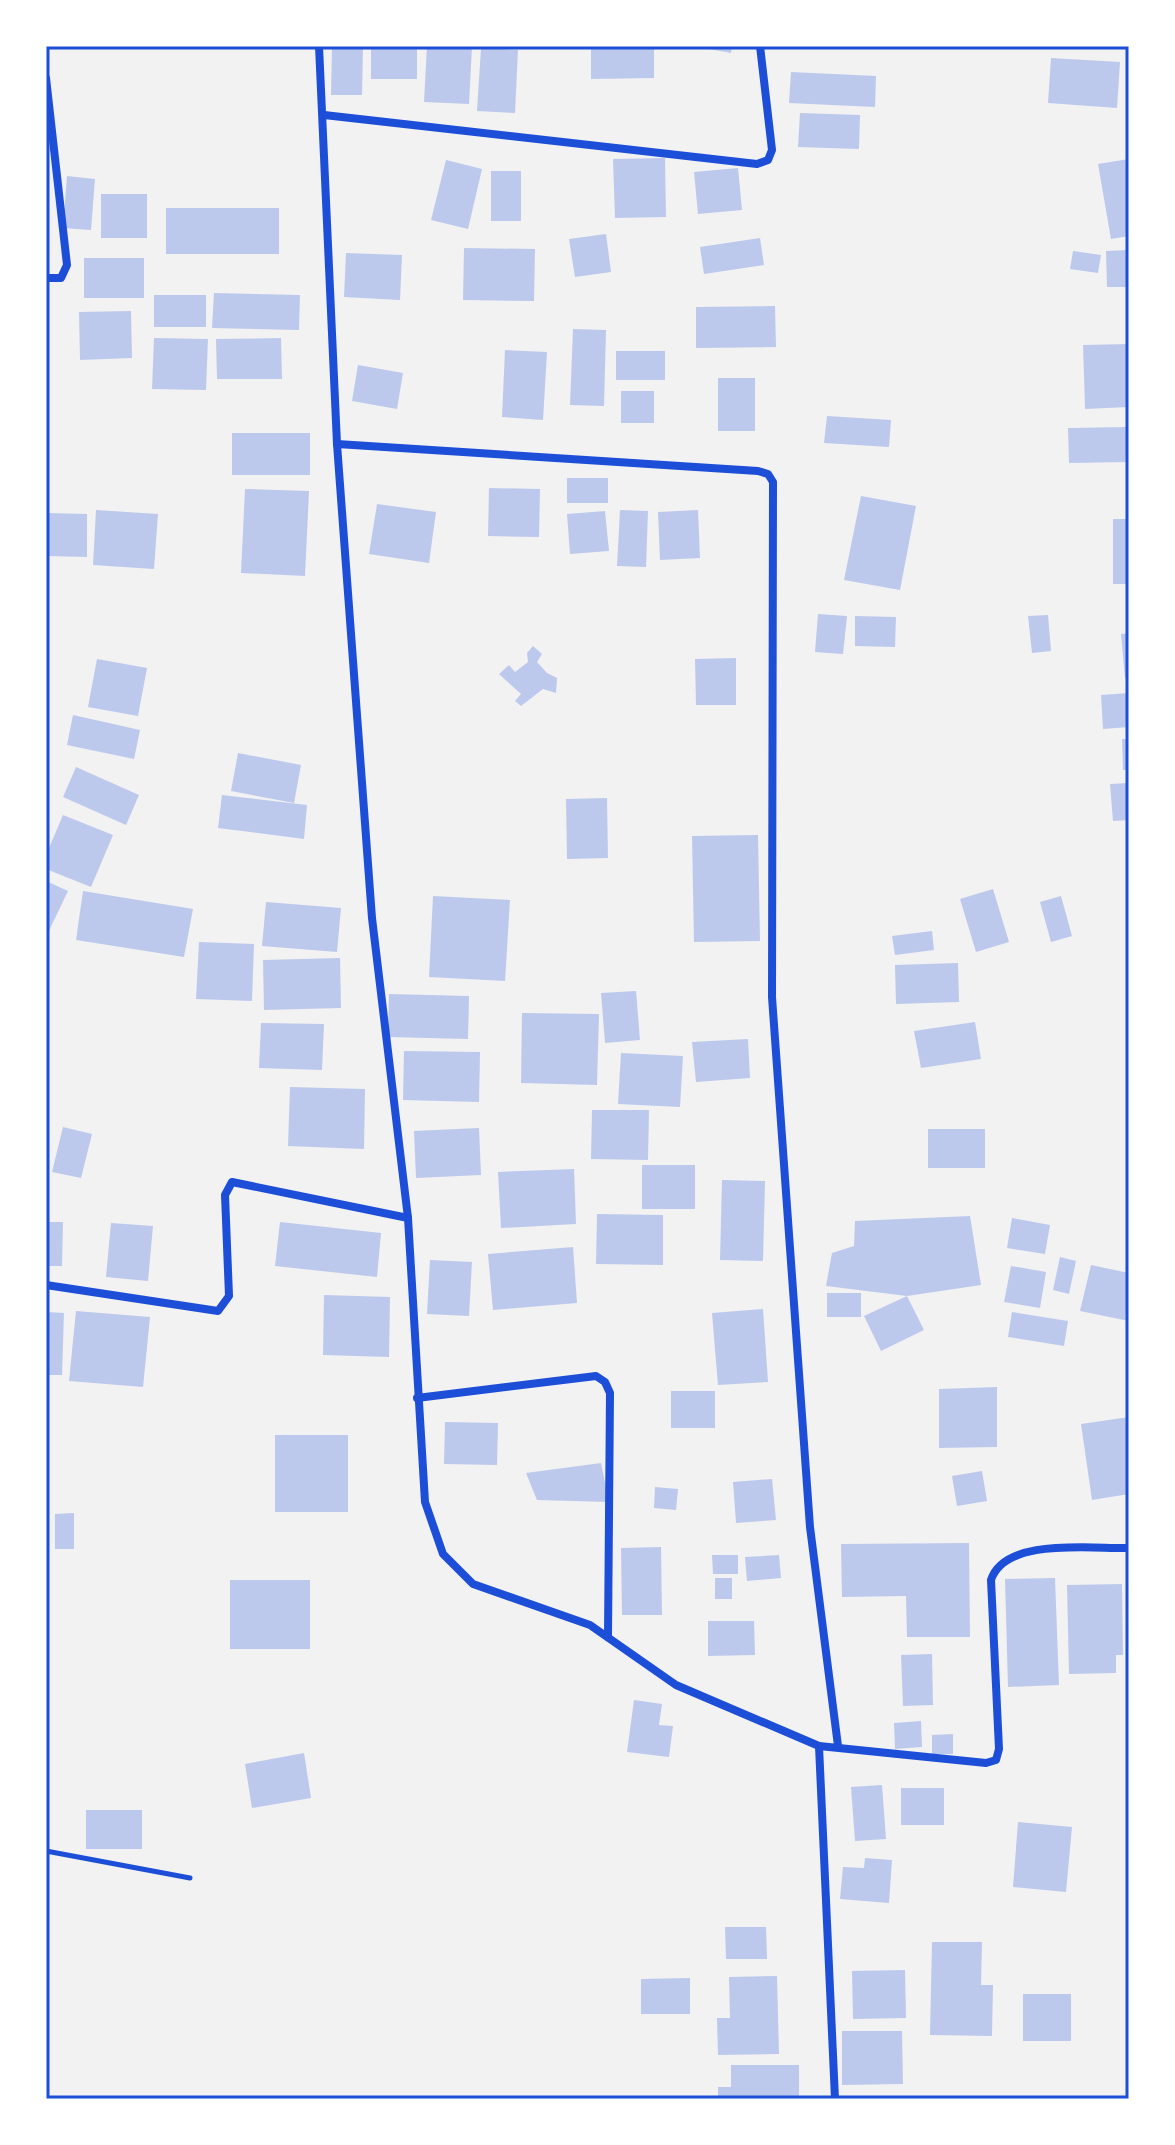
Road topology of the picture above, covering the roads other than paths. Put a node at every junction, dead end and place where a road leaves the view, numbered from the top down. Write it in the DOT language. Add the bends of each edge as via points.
graph roads {
  1 [pos="319,46"];
  2 [pos="760,46"];
  3 [pos="46,78"];
  4 [pos="324,115"];
  5 [pos="46,278"];
  6 [pos="337,444"];
  7 [pos="408,1218"];
  8 [pos="46,1285"];
  9 [pos="417,1398"];
  10 [pos="1129,1548"];
  11 [pos="608,1637"];
  12 [pos="819,1746"];
  13 [pos="838,1746"];
  14 [pos="835,2099"];
  1 -- 4 [label="street"];
  2 -- 4 [label="street" via="772,150 768,160 757,164"];
  3 -- 5 [label="street" via="67,265 61,278"];
  4 -- 6 [label="street"];
  6 -- 7 [label="street" via="372,918"];
  6 -- 13 [label="street" via="758,471 773,482 772,997 810,1527"];
  7 -- 8 [label="street" via="232,1182 225,1195 229,1296 218,1311"];
  7 -- 9 [label="street"];
  9 -- 11 [label="street" via="425,1502 443,1554 473,1584 590,1625"];
  9 -- 11 [label="street" via="596,1376 605,1382 610,1393"];
  10 -- 13 [label="street" via="1024,1550 995,1570 991,1580 996,1760"];
  11 -- 12 [label="street" via="676,1685"];
  12 -- 13 [label="street"];
  12 -- 14 [label="street"];
}
